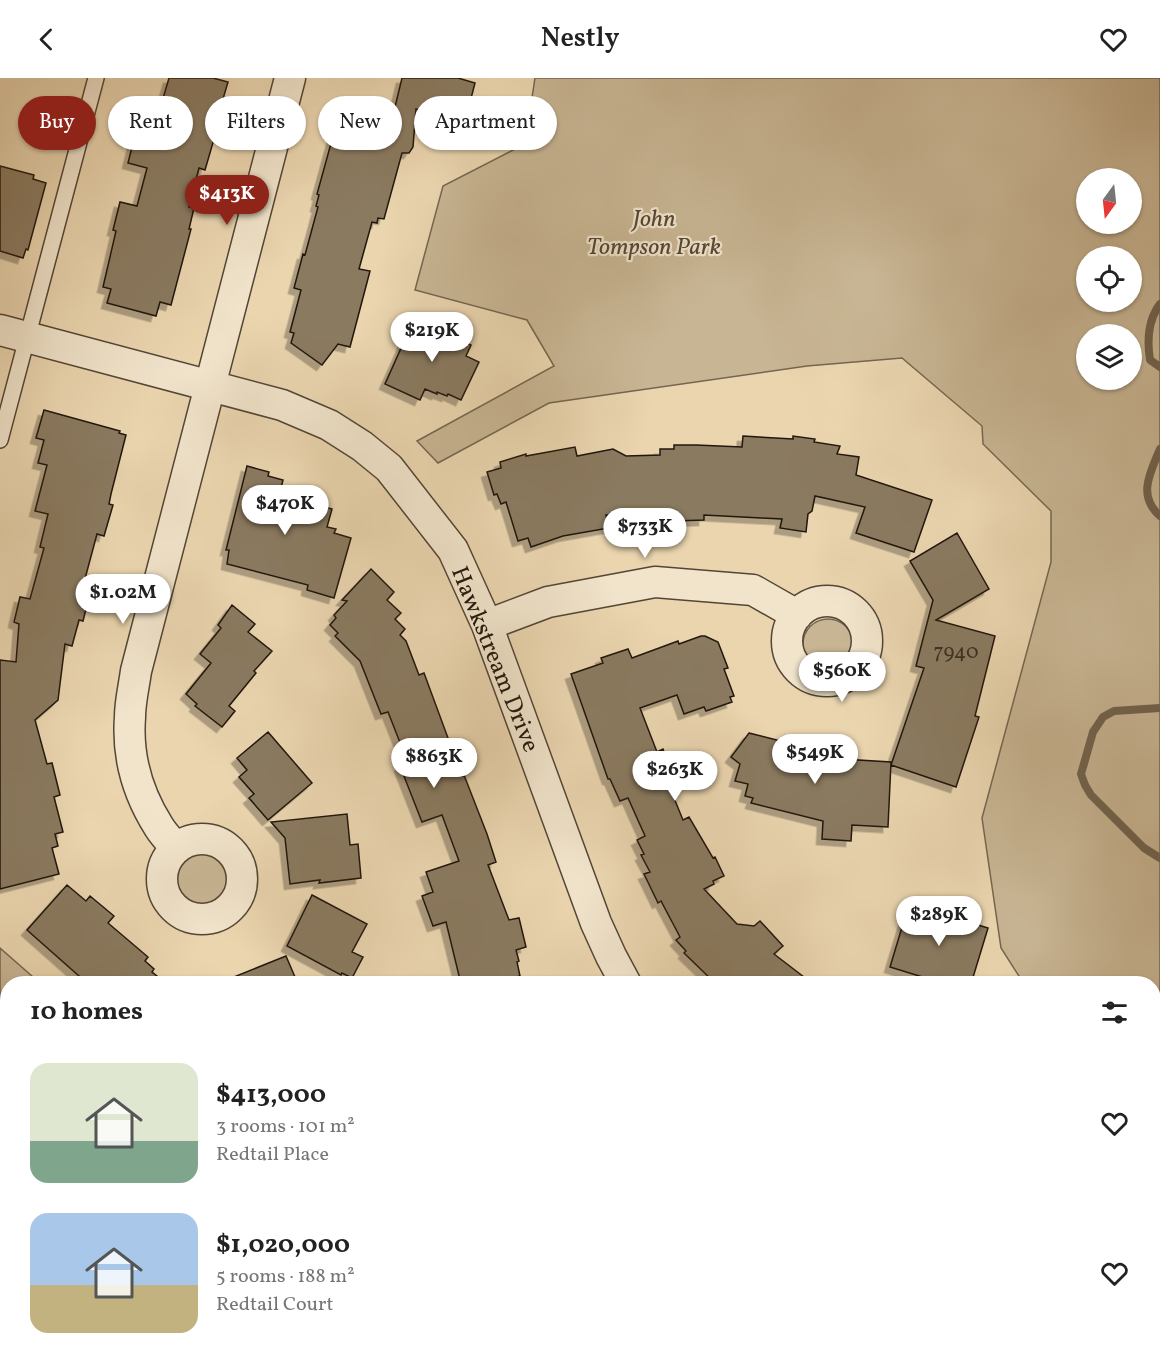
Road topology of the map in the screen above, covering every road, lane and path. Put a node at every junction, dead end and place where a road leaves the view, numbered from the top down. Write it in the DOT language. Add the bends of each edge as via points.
graph roads {
  1 [pos="96,78"];
  2 [pos="290,78"];
  3 [pos="14,334"];
  4 [pos="210,386"];
  5 [pos="0,440"];
  6 [pos="797,615"];
  7 [pos="487,625"];
  8 [pos="176,848"];
  9 [pos="622,976"];
  1 -- 3 [label="lane"];
  2 -- 4 [label="street"];
  3 -- 4 [label="street, Hawkstream Drive"];
  3 -- 5 [label="lane"];
  4 -- 7 [label="street, Hawkstream Drive" via="282,405 329,425 388,468 453,550"];
  4 -- 8 [label="street" via="136,671 130,717 135,773 159,828"];
  6 -- 7 [label="street" via="753,590 655,582 548,602"];
  7 -- 9 [label="street, Hawkstream Drive" via="596,923"];
}
